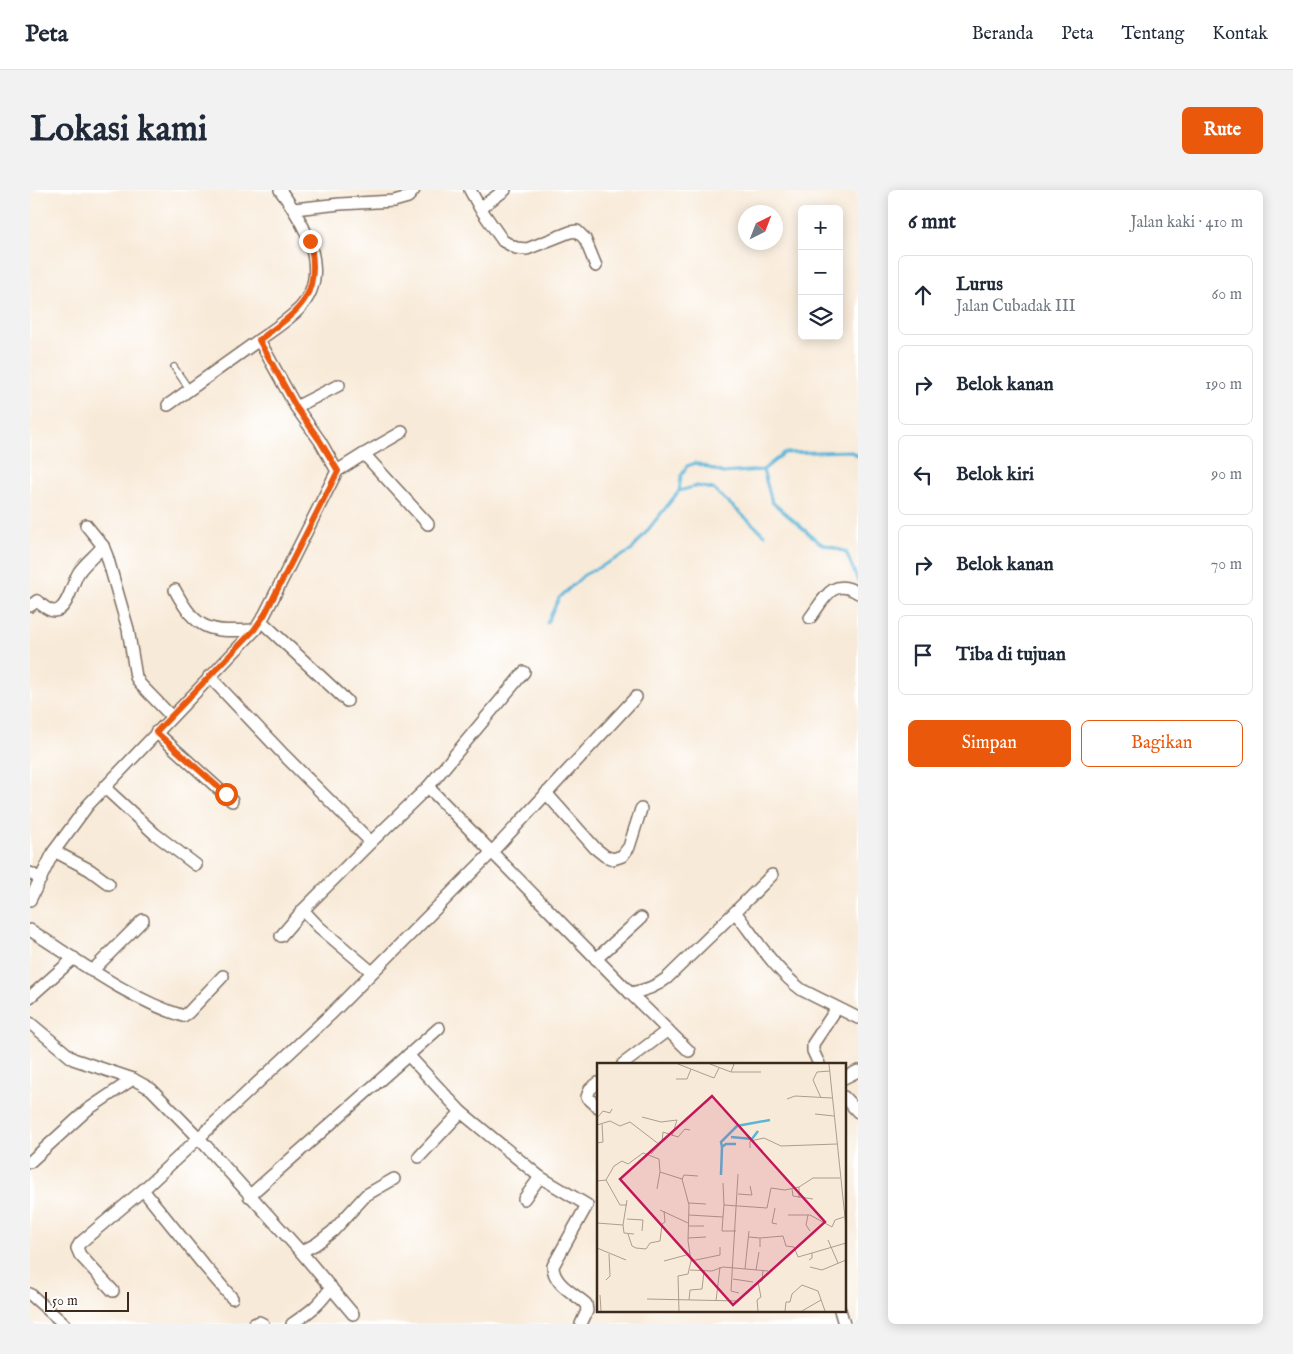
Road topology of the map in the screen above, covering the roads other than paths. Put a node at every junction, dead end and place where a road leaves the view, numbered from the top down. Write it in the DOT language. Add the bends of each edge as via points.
graph roads {
  1 [pos="280,190"];
  2 [pos="414,190"];
  3 [pos="470,190"];
  4 [pos="505,190"];
  5 [pos="384,196"];
  6 [pos="480,208"];
  7 [pos="294,209"];
  8 [pos="596,266"];
  9 [pos="259,340"];
  10 [pos="174,367"];
  11 [pos="339,385"];
  12 [pos="189,389"];
  13 [pos="168,405"];
  14 [pos="296,407"];
  15 [pos="402,432"];
  16 [pos="364,454"];
  17 [pos="338,471"];
  18 [pos="428,524"];
  19 [pos="86,525"];
  20 [pos="103,546"];
  21 [pos="175,590"];
  22 [pos="858,593"];
  23 [pos="30,606"];
  24 [pos="810,618"];
  25 [pos="258,626"];
  26 [pos="524,672"];
  27 [pos="209,676"];
  28 [pos="636,697"];
  29 [pos="347,701"];
  30 [pos="171,716"];
  31 [pos="156,732"];
  32 [pos="104,787"];
  33 [pos="428,787"];
  34 [pos="546,793"];
  35 [pos="232,801"];
  36 [pos="641,809"];
  37 [pos="371,842"];
  38 [pos="54,851"];
  39 [pos="492,852"];
  40 [pos="196,865"];
  41 [pos="30,873"];
  42 [pos="772,875"];
  43 [pos="41,880"];
  44 [pos="108,884"];
  45 [pos="30,900"];
  46 [pos="303,910"];
  47 [pos="735,912"];
  48 [pos="641,918"];
  49 [pos="143,920"];
  50 [pos="30,930"];
  51 [pos="281,936"];
  52 [pos="74,958"];
  53 [pos="596,959"];
  54 [pos="92,971"];
  55 [pos="372,972"];
  56 [pos="223,976"];
  57 [pos="630,993"];
  58 [pos="30,997"];
  59 [pos="837,1008"];
  60 [pos="858,1018"];
  61 [pos="30,1024"];
  62 [pos="439,1028"];
  63 [pos="668,1030"];
  64 [pos="688,1051"];
  65 [pos="408,1055"];
  66 [pos="628,1063"];
  67 [pos="819,1063"];
  68 [pos="858,1071"];
  69 [pos="846,1077"];
  70 [pos="133,1079"];
  71 [pos="597,1084"];
  72 [pos="846,1099"];
  73 [pos="597,1106"];
  74 [pos="461,1112"];
  75 [pos="858,1112"];
  76 [pos="198,1137"];
  77 [pos="419,1157"];
  78 [pos="30,1162"];
  79 [pos="540,1177"];
  80 [pos="394,1178"];
  81 [pos="143,1190"];
  82 [pos="249,1196"];
  83 [pos="524,1199"];
  84 [pos="301,1252"];
  85 [pos="331,1287"];
  86 [pos="112,1291"];
  87 [pos="30,1294"];
  88 [pos="232,1298"];
  89 [pos="353,1314"];
  90 [pos="64,1324"];
  91 [pos="254,1324"];
  92 [pos="264,1324"];
  93 [pos="292,1324"];
  94 [pos="581,1324"];
  1 -- 7 [label="street"];
  2 -- 5 [label="street" via="408,197"];
  3 -- 6 [label="street"];
  4 -- 6 [label="street"];
  5 -- 7 [label="street"];
  6 -- 8 [label="street" via="503,241 516,248 528,249 577,232 585,239"];
  7 -- 9 [label="street" via="310,241 314,267 312,283 300,308"];
  9 -- 12 [label="street"];
  9 -- 14 [label="street"];
  10 -- 12 [label="lane"];
  11 -- 14 [label="street"];
  12 -- 13 [label="street"];
  14 -- 17 [label="street"];
  15 -- 16 [label="street"];
  16 -- 17 [label="street"];
  16 -- 18 [label="street"];
  17 -- 25 [label="street"];
  19 -- 20 [label="street"];
  20 -- 23 [label="street" via="78,572 61,609 50,610 37,601"];
  20 -- 30 [label="street" via="128,629 136,677"];
  21 -- 25 [label="street" via="192,617 209,628 230,631"];
  22 -- 24 [label="street" via="844,586 833,589"];
  25 -- 27 [label="street"];
  25 -- 29 [label="street"];
  26 -- 33 [label="street"];
  27 -- 30 [label="street"];
  27 -- 37 [label="street"];
  28 -- 34 [label="street"];
  30 -- 31 [label="street"];
  31 -- 32 [label="street"];
  31 -- 35 [label="street"];
  32 -- 38 [label="street"];
  32 -- 40 [label="street" via="155,834"];
  33 -- 37 [label="street"];
  33 -- 39 [label="street"];
  34 -- 36 [label="street" via="595,848 613,859 624,854 629,847"];
  34 -- 39 [label="street"];
  37 -- 46 [label="street"];
  38 -- 43 [label="street"];
  38 -- 44 [label="street" via="90,870"];
  39 -- 53 [label="street"];
  39 -- 55 [label="street"];
  41 -- 43 [label="street"];
  42 -- 47 [label="street"];
  43 -- 45 [label="street"];
  46 -- 51 [label="street"];
  46 -- 55 [label="street"];
  47 -- 57 [label="street" via="668,978 660,984"];
  47 -- 59 [label="street" via="795,985"];
  48 -- 53 [label="street"];
  49 -- 54 [label="street"];
  50 -- 52 [label="street"];
  52 -- 54 [label="street"];
  52 -- 58 [label="street"];
  53 -- 57 [label="street"];
  54 -- 56 [label="street" via="129,992 184,1016"];
  55 -- 76 [label="street"];
  57 -- 63 [label="street"];
  59 -- 60 [label="street"];
  59 -- 67 [label="street" via="812,1044"];
  61 -- 70 [label="street" via="73,1059"];
  62 -- 65 [label="street"];
  63 -- 64 [label="street"];
  63 -- 66 [label="street"];
  65 -- 74 [label="street"];
  65 -- 82 [label="street"];
  68 -- 69 [label="street"];
  70 -- 76 [label="street" via="151,1089"];
  70 -- 78 [label="street" via="88,1110"];
  71 -- 73 [label="street" via="587,1097"];
  72 -- 75 [label="street"];
  74 -- 77 [label="street"];
  74 -- 79 [label="street"];
  76 -- 81 [label="street"];
  76 -- 82 [label="street"];
  79 -- 83 [label="street"];
  79 -- 94 [label="street" via="587,1205 553,1266 560,1283 586,1304 587,1311"];
  80 -- 84 [label="street" via="366,1195 333,1230"];
  81 -- 86 [label="street" via="80,1242 77,1248"];
  81 -- 88 [label="street"];
  82 -- 84 [label="street"];
  84 -- 85 [label="street"];
  85 -- 89 [label="street"];
  85 -- 93 [label="street" via="323,1300"];
  87 -- 90 [label="street"];
  91 -- 92 [label="street"];
}
